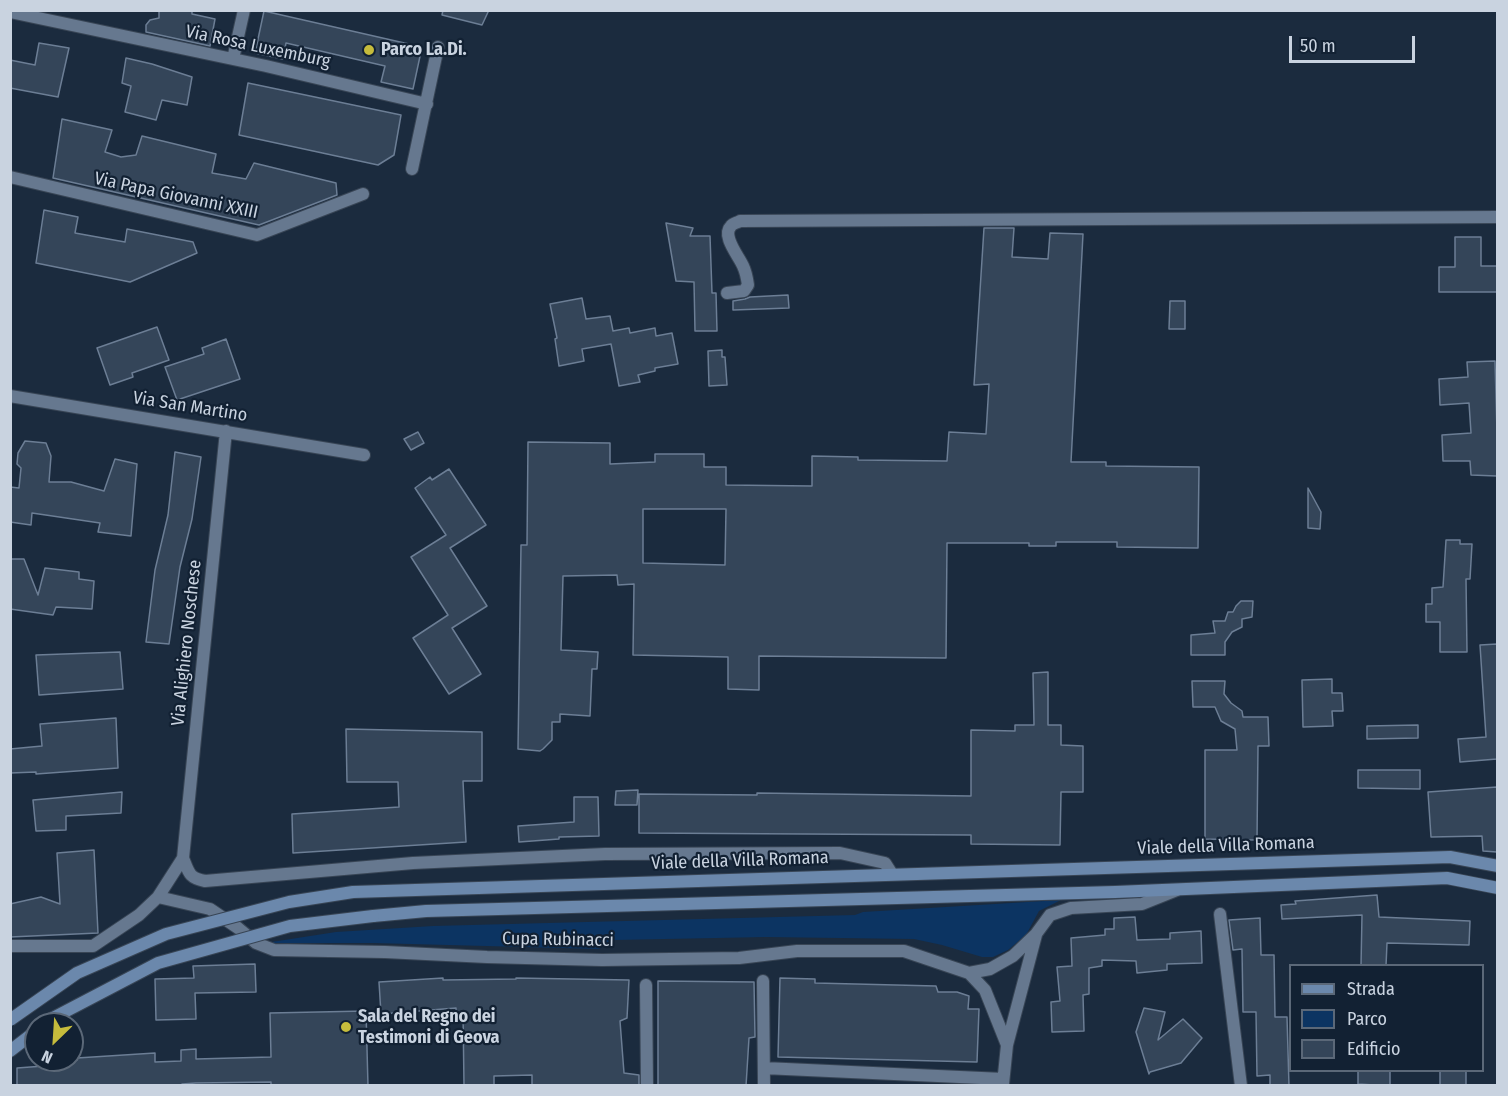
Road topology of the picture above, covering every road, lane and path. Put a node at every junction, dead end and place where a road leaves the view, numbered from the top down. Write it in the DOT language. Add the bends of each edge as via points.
graph roads {
  1 [pos="244,10"];
  2 [pos="10,12"];
  3 [pos="438,47"];
  4 [pos="233,59"];
  5 [pos="427,104"];
  6 [pos="412,169"];
  7 [pos="10,177"];
  8 [pos="363,194"];
  9 [pos="1497,217"];
  10 [pos="727,293"];
  11 [pos="10,396"];
  12 [pos="226,431"];
  13 [pos="364,455"];
  14 [pos="183,858"];
  15 [pos="1497,866"];
  16 [pos="892,874"];
  17 [pos="1497,888"];
  18 [pos="1178,890"];
  19 [pos="158,897"];
  20 [pos="1220,914"];
  21 [pos="1036,934"];
  22 [pos="10,946"];
  23 [pos="969,973"];
  24 [pos="763,981"];
  25 [pos="646,985"];
  26 [pos="64,1012"];
  27 [pos="10,1020"];
  28 [pos="24,1040"];
  29 [pos="1006,1045"];
  30 [pos="10,1051"];
  31 [pos="764,1068"];
  32 [pos="1003,1082"];
  33 [pos="647,1086"];
  34 [pos="764,1086"];
  35 [pos="1241,1086"];
  1 -- 4 [label="street"];
  2 -- 4 [label="street, Via Rosa Luxemburg"];
  3 -- 5 [label="street"];
  4 -- 5 [label="street, Via Rosa Luxemburg"];
  5 -- 6 [label="street"];
  7 -- 8 [label="street, Via Papa Giovanni XXIII" via="257,235"];
  9 -- 10 [label="street" via="740,221 731,225 729,240 743,265 748,285 744,291"];
  11 -- 12 [label="street, Via San Martino"];
  12 -- 13 [label="street, Via San Martino"];
  12 -- 14 [label="street, Via Alighiero Noschese"];
  14 -- 16 [label="street" via="195,879 206,881 413,862 778,852 840,853 885,863"];
  14 -- 19 [label="street"];
  15 -- 16 [label="main road, Viale della Villa Romana" via="1450,857"];
  16 -- 27 [label="main road, Viale della Villa Romana, bridge" via="353,892 289,902 166,934 77,973"];
  17 -- 18 [label="main road" via="1447,878"];
  18 -- 21 [label="street" via="1142,904 1071,908 1050,915"];
  18 -- 26 [label="main road, bridge" via="373,916 290,926 158,963"];
  19 -- 22 [label="street" via="93,946"];
  19 -- 23 [label="street, Cupa Rubinacci" via="210,909 256,943 274,950 602,960 739,958 797,951 904,951"];
  20 -- 35 [label="street"];
  21 -- 23 [label="street" via="1013,956 990,969"];
  21 -- 29 [label="street"];
  23 -- 29 [label="street" via="985,990"];
  24 -- 31 [label="street"];
  25 -- 33 [label="street"];
  28 -- 30 [label="main road"];
  29 -- 32 [label="street"];
  31 -- 32 [label="street"];
  31 -- 34 [label="street"];
}
